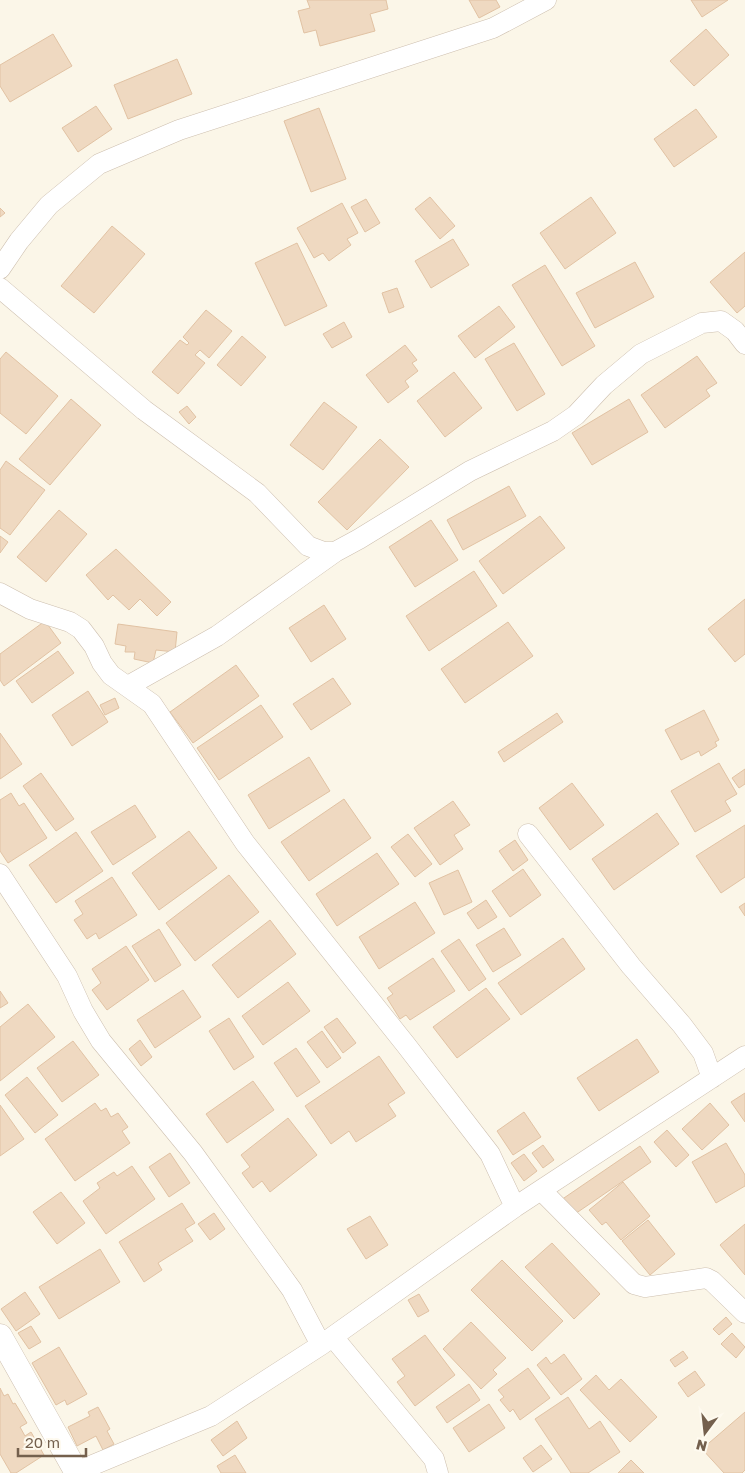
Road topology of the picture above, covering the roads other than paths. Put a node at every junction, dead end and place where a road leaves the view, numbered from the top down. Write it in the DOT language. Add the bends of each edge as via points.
graph roads {
  1 [pos="546,0"];
  2 [pos="0,269"];
  3 [pos="0,288"];
  4 [pos="745,344"];
  5 [pos="334,552"];
  6 [pos="0,593"];
  7 [pos="128,686"];
  8 [pos="528,834"];
  9 [pos="0,874"];
  10 [pos="745,1056"];
  11 [pos="712,1078"];
  12 [pos="541,1190"];
  13 [pos="515,1207"];
  14 [pos="745,1313"];
  15 [pos="327,1341"];
  16 [pos="3,1350"];
  17 [pos="77,1473"];
  18 [pos="438,1473"];
  1 -- 2 [label="street" via="493,28 179,130 100,164 50,204"];
  3 -- 5 [label="street" via="144,410 257,493 308,546"];
  4 -- 5 [label="street" via="726,323 716,320 702,323 641,354 576,415 554,431 470,471"];
  5 -- 7 [label="street" via="217,636"];
  6 -- 7 [label="street" via="81,629 111,675"];
  7 -- 13 [label="street" via="152,704 245,844 490,1154"];
  8 -- 11 [label="street" via="631,966 682,1025 703,1053"];
  9 -- 15 [label="street" via="67,976 101,1040 193,1153"];
  10 -- 11 [label="street"];
  11 -- 12 [label="street"];
  12 -- 13 [label="street"];
  12 -- 14 [label="street" via="634,1284 645,1287 706,1278"];
  13 -- 15 [label="street"];
  15 -- 17 [label="street" via="211,1416"];
  15 -- 18 [label="street" via="434,1459"];
  16 -- 17 [label="street"];
}
